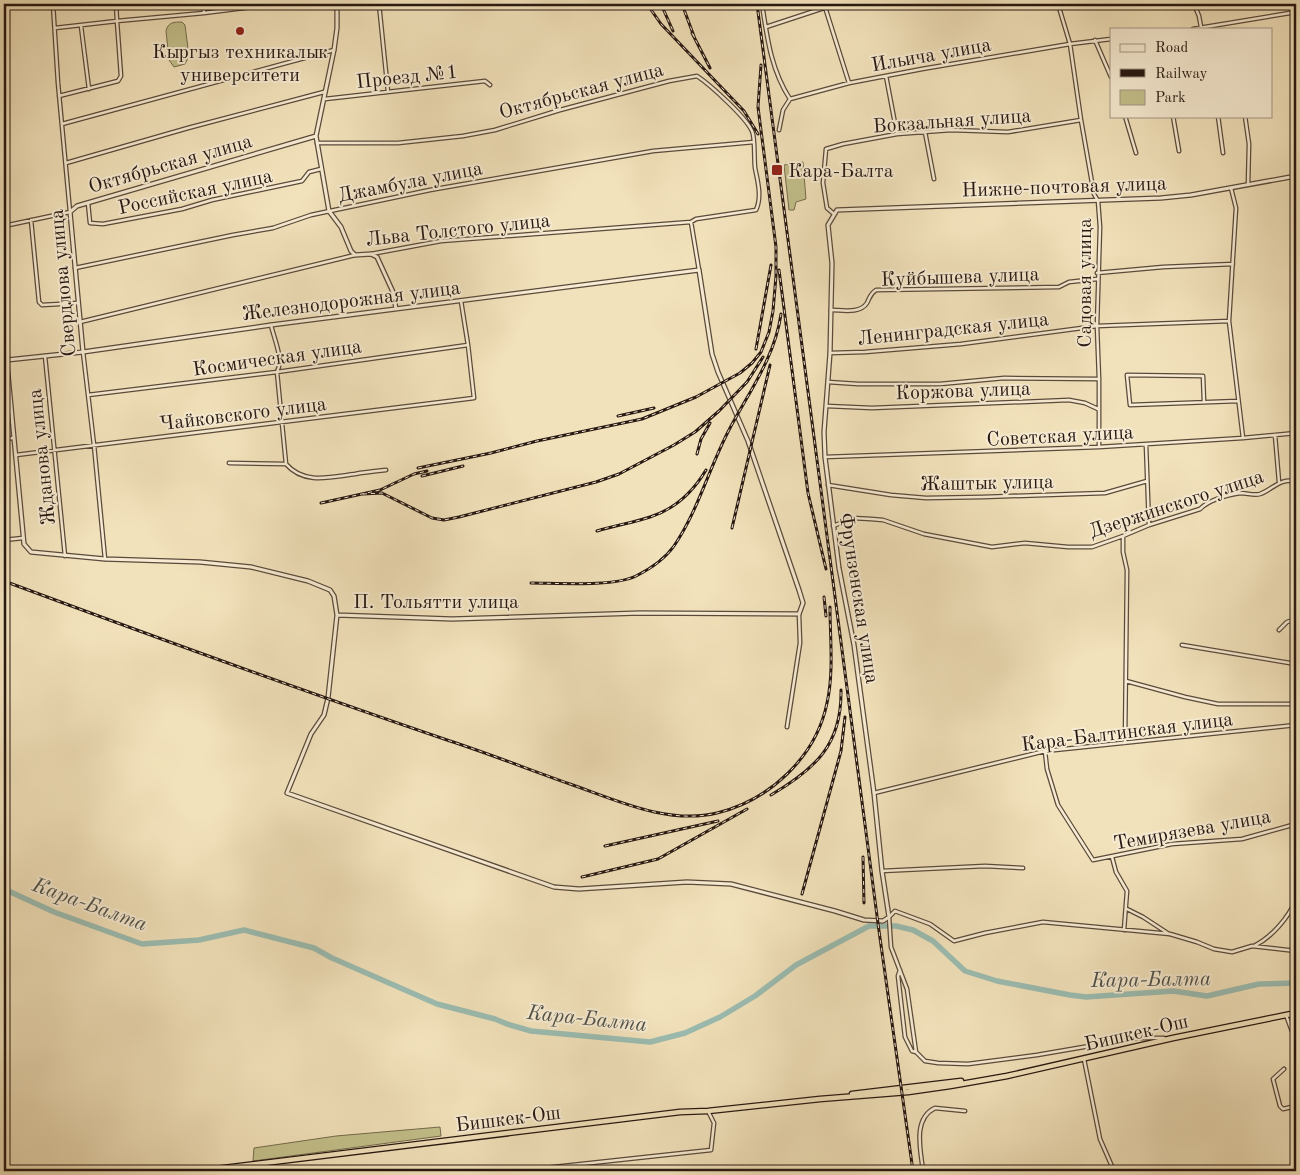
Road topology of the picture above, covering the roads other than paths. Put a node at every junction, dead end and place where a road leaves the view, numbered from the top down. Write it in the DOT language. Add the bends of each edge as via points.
graph roads {
  1 [pos="54,4"];
  2 [pos="116,4"];
  3 [pos="203,4"];
  4 [pos="276,4"];
  5 [pos="338,4"];
  6 [pos="379,4"];
  7 [pos="762,4"];
  8 [pos="814,4"];
  9 [pos="836,4"];
  10 [pos="1058,4"];
  11 [pos="1194,4"];
  12 [pos="826,7"];
  13 [pos="816,10"];
  14 [pos="1296,12"];
  15 [pos="204,13"];
  16 [pos="117,21"];
  17 [pos="81,26"];
  18 [pos="766,26"];
  19 [pos="1201,27"];
  20 [pos="55,28"];
  21 [pos="1197,28"];
  22 [pos="1206,28"];
  23 [pos="1110,39"];
  24 [pos="1095,40"];
  25 [pos="1070,44"];
  26 [pos="334,50"];
  27 [pos="1110,75"];
  28 [pos="886,76"];
  29 [pos="849,83"];
  30 [pos="490,85"];
  31 [pos="89,90"];
  32 [pos="324,92"];
  33 [pos="388,92"];
  34 [pos="59,96"];
  35 [pos="325,99"];
  36 [pos="790,99"];
  37 [pos="1126,118"];
  38 [pos="1173,118"];
  39 [pos="1218,118"];
  40 [pos="1245,118"];
  41 [pos="1081,120"];
  42 [pos="62,124"];
  43 [pos="779,130"];
  44 [pos="924,132"];
  45 [pos="897,134"];
  46 [pos="316,136"];
  47 [pos="754,142"];
  48 [pos="317,143"];
  49 [pos="1179,151"];
  50 [pos="1223,153"];
  51 [pos="1136,154"];
  52 [pos="66,163"];
  53 [pos="321,169"];
  54 [pos="1296,176"];
  55 [pos="934,179"];
  56 [pos="1248,185"];
  57 [pos="1231,188"];
  58 [pos="1098,201"];
  59 [pos="88,203"];
  60 [pos="330,210"];
  61 [pos="756,210"];
  62 [pos="70,212"];
  63 [pos="834,214"];
  64 [pos="31,220"];
  65 [pos="691,222"];
  66 [pos="4,226"];
  67 [pos="355,254"];
  68 [pos="371,254"];
  69 [pos="1233,264"];
  70 [pos="75,268"];
  71 [pos="699,270"];
  72 [pos="1097,273"];
  73 [pos="1097,279"];
  74 [pos="461,301"];
  75 [pos="78,303"];
  76 [pos="396,309"];
  77 [pos="831,310"];
  78 [pos="1228,321"];
  79 [pos="80,322"];
  80 [pos="271,325"];
  81 [pos="1097,326"];
  82 [pos="4,332"];
  83 [pos="468,345"];
  84 [pos="83,352"];
  85 [pos="830,353"];
  86 [pos="45,356"];
  87 [pos="5,360"];
  88 [pos="277,372"];
  89 [pos="1099,379"];
  90 [pos="828,382"];
  91 [pos="88,395"];
  92 [pos="1238,401"];
  93 [pos="1204,402"];
  94 [pos="11,406"];
  95 [pos="827,406"];
  96 [pos="4,407"];
  97 [pos="1099,409"];
  98 [pos="283,423"];
  99 [pos="1296,433"];
  100 [pos="1275,435"];
  101 [pos="14,438"];
  102 [pos="1243,438"];
  103 [pos="4,439"];
  104 [pos="94,445"];
  105 [pos="1146,445"];
  106 [pos="1099,447"];
  107 [pos="55,451"];
  108 [pos="16,455"];
  109 [pos="825,457"];
  110 [pos="229,463"];
  111 [pos="286,464"];
  112 [pos="386,470"];
  113 [pos="1146,481"];
  114 [pos="1279,482"];
  115 [pos="1296,482"];
  116 [pos="828,485"];
  117 [pos="1149,525"];
  118 [pos="833,526"];
  119 [pos="1123,536"];
  120 [pos="23,538"];
  121 [pos="4,540"];
  122 [pos="65,556"];
  123 [pos="105,559"];
  124 [pos="800,614"];
  125 [pos="337,615"];
  126 [pos="1296,619"];
  127 [pos="1279,630"];
  128 [pos="1182,645"];
  129 [pos="1296,664"];
  130 [pos="1126,681"];
  131 [pos="1296,704"];
  132 [pos="1296,725"];
  133 [pos="787,727"];
  134 [pos="1125,743"];
  135 [pos="1045,751"];
  136 [pos="874,793"];
  137 [pos="1296,824"];
  138 [pos="1112,857"];
  139 [pos="1023,868"];
  140 [pos="882,871"];
  141 [pos="1296,900"];
  142 [pos="1127,909"];
  143 [pos="889,917"];
  144 [pos="1124,930"];
  145 [pos="1170,934"];
  146 [pos="1252,946"];
  147 [pos="1296,951"];
  148 [pos="900,970"];
  149 [pos="1296,1013"];
  150 [pos="1286,1015"];
  151 [pos="1173,1038"];
  152 [pos="1296,1042"];
  153 [pos="916,1052"];
  154 [pos="1084,1059"];
  155 [pos="1284,1070"];
  156 [pos="1296,1106"];
  157 [pos="708,1111"];
  158 [pos="965,1111"];
  159 [pos="199,1171"];
  160 [pos="517,1171"];
  161 [pos="923,1171"];
  162 [pos="1114,1171"];
  1 -- 20 [label="street, Свердлова улица"];
  2 -- 16 [label="street"];
  3 -- 15 [label="street"];
  4 -- 15 [label="street"];
  5 -- 26 [label="street"];
  6 -- 33 [label="street"];
  7 -- 18 [label="street"];
  8 -- 13 [label="street"];
  9 -- 12 [label="street"];
  10 -- 25 [label="street, Садовая улица"];
  11 -- 19 [label="street"];
  12 -- 13 [label="street"];
  12 -- 29 [label="street"];
  13 -- 18 [label="street"];
  14 -- 22 [label="street"];
  15 -- 16 [label="street"];
  16 -- 17 [label="street"];
  16 -- 31 [label="street" via="121,78"];
  17 -- 20 [label="street"];
  17 -- 31 [label="street"];
  18 -- 36 [label="street" via="770,57"];
  19 -- 21 [label="street"];
  19 -- 22 [label="street"];
  20 -- 34 [label="street, Свердлова улица"];
  23 -- 24 [label="street, Ильича улица"];
  24 -- 25 [label="street, Ильича улица"];
  24 -- 27 [label="street"];
  25 -- 28 [label="street, Ильича улица"];
  25 -- 41 [label="street, Садовая улица"];
  26 -- 32 [label="street"];
  26 -- 42 [label="street"];
  28 -- 29 [label="street, Ильича улица"];
  28 -- 45 [label="street"];
  29 -- 36 [label="street, Ильича улица"];
  30 -- 33 [label="street, Проезд №1" via="485,81"];
  31 -- 34 [label="street"];
  32 -- 35 [label="street"];
  32 -- 52 [label="street"];
  33 -- 35 [label="street, Проезд №1"];
  34 -- 42 [label="street, Свердлова улица"];
  35 -- 46 [label="street"];
  36 -- 43 [label="street" via="782,110"];
  37 -- 51 [label="street"];
  38 -- 49 [label="street"];
  39 -- 50 [label="street"];
  40 -- 56 [label="street" via="1249,144"];
  41 -- 44 [label="street, Вокзальная улица" via="1008,132"];
  41 -- 58 [label="street, Садовая улица"];
  42 -- 52 [label="street, Свердлова улица"];
  44 -- 45 [label="street, Вокзальная улица"];
  44 -- 55 [label="street"];
  45 -- 63 [label="street, Вокзальная улица" via="826,149 823,183 826,208"];
  46 -- 48 [label="street"];
  46 -- 59 [label="street, Октябрьская улица"];
  47 -- 48 [label="street, Октябрьская улица" via="749,126 707,82 697,76 463,136 398,143"];
  47 -- 60 [label="street, Джамбула улица" via="653,151"];
  47 -- 61 [label="street, Октябрьская улица" via="759,189"];
  48 -- 53 [label="street"];
  52 -- 62 [label="street, Свердлова улица"];
  53 -- 59 [label="street, Российская улица" via="309,172 302,181 103,224 90,223"];
  53 -- 60 [label="street"];
  54 -- 56 [label="street, Нижне-почтовая улица"];
  56 -- 57 [label="street, Нижне-почтовая улица"];
  57 -- 58 [label="street, Нижне-почтовая улица" via="1191,195"];
  57 -- 69 [label="street" via="1236,208"];
  58 -- 63 [label="street, Нижне-почтовая улица" via="837,210"];
  58 -- 72 [label="street, Садовая улица"];
  59 -- 62 [label="street, Октябрьская улица"];
  60 -- 67 [label="street"];
  60 -- 70 [label="street, Джамбула улица" via="272,228"];
  61 -- 65 [label="street, Льва Толстого улица"];
  62 -- 64 [label="street, Октябрьская улица"];
  62 -- 70 [label="street, Свердлова улица"];
  63 -- 77 [label="street, Фрунзенская улица" via="828,225 832,263"];
  64 -- 66 [label="street, Октябрьская улица"];
  64 -- 75 [label="street" via="39,302 42,305"];
  65 -- 68 [label="street, Льва Толстого улица" via="441,241"];
  65 -- 71 [label="street"];
  67 -- 68 [label="street, Льва Толстого улица"];
  67 -- 79 [label="street, Льва Толстого улица"];
  68 -- 76 [label="street" via="377,257 393,292"];
  69 -- 72 [label="street"];
  69 -- 78 [label="street"];
  70 -- 75 [label="street, Свердлова улица"];
  71 -- 74 [label="street, Железнодорожная улица"];
  71 -- 124 [label="street" via="715,363 748,442 799,590"];
  72 -- 73 [label="street, Садовая улица"];
  73 -- 77 [label="street, Куйбышева улица" via="1069,282 1058,287 876,290 860,309"];
  73 -- 81 [label="street, Садовая улица"];
  74 -- 76 [label="street, Железнодорожная улица"];
  74 -- 83 [label="street"];
  75 -- 79 [label="street, Свердлова улица"];
  76 -- 80 [label="street, Железнодорожная улица"];
  77 -- 85 [label="street, Фрунзенская улица"];
  78 -- 81 [label="street, Ленинградская улица"];
  78 -- 92 [label="street"];
  79 -- 84 [label="street, Свердлова улица"];
  80 -- 84 [label="street, Железнодорожная улица"];
  80 -- 88 [label="street" via="280,367"];
  81 -- 85 [label="street, Ленинградская улица" via="961,344"];
  81 -- 89 [label="street, Садовая улица"];
  82 -- 87 [label="street"];
  83 -- 88 [label="street, Космическая улица"];
  83 -- 98 [label="street, Чайковского улица" via="474,398"];
  84 -- 86 [label="street, Железнодорожная улица"];
  84 -- 91 [label="street, Свердлова улица"];
  85 -- 90 [label="street, Фрунзенская улица"];
  86 -- 87 [label="street, Железнодорожная улица"];
  86 -- 107 [label="street, Жданова улица"];
  87 -- 94 [label="street"];
  88 -- 91 [label="street, Космическая улица"];
  88 -- 98 [label="street"];
  89 -- 90 [label="street" via="1004,378 940,384"];
  89 -- 97 [label="street, Садовая улица"];
  90 -- 95 [label="street, Фрунзенская улица"];
  91 -- 104 [label="street, Свердлова улица"];
  92 -- 93 [label="street"];
  92 -- 102 [label="street"];
  93 -- 93 [label="street" via="1130,405 1127,375 1203,376"];
  94 -- 96 [label="street"];
  94 -- 101 [label="street"];
  95 -- 97 [label="street, Коржова улица" via="882,408 1069,400"];
  95 -- 109 [label="street, Фрунзенская улица"];
  97 -- 106 [label="street, Садовая улица"];
  98 -- 104 [label="street, Чайковского улица"];
  98 -- 111 [label="street"];
  99 -- 100 [label="street, Советская улица"];
  100 -- 102 [label="street, Советская улица"];
  100 -- 114 [label="street"];
  101 -- 103 [label="street"];
  101 -- 108 [label="street"];
  102 -- 105 [label="street, Советская улица"];
  104 -- 107 [label="street, Чайковского улица"];
  104 -- 123 [label="street, Свердлова улица"];
  105 -- 106 [label="street, Советская улица"];
  105 -- 113 [label="street"];
  106 -- 109 [label="street, Советская улица"];
  107 -- 108 [label="street, Чайковского улица"];
  107 -- 122 [label="street, Жданова улица"];
  108 -- 120 [label="street"];
  109 -- 116 [label="street, Фрунзенская улица"];
  110 -- 111 [label="street"];
  111 -- 112 [label="street" via="302,476 318,478"];
  113 -- 116 [label="street, Жаштык улица" via="1105,492 926,498"];
  113 -- 117 [label="street"];
  114 -- 115 [label="street, Дзержинского улица"];
  114 -- 117 [label="street, Дзержинского улица" via="1259,494 1241,493"];
  116 -- 118 [label="street, Фрунзенская улица"];
  117 -- 119 [label="street, Дзержинского улица"];
  118 -- 119 [label="street, Дзержинского улица" via="853,518 883,520 924,534 992,547 1025,543 1092,547"];
  118 -- 136 [label="street, Фрунзенская улица" via="854,645"];
  119 -- 130 [label="street" via="1127,570"];
  120 -- 121 [label="street"];
  120 -- 122 [label="street, П. Тольятти улица" via="31,552"];
  122 -- 123 [label="street, П. Тольятти улица"];
  123 -- 125 [label="street, П. Тольятти улица" via="208,563 251,568 308,581 330,590"];
  124 -- 125 [label="street, П. Тольятти улица" via="640,613 452,619"];
  124 -- 133 [label="street" via="800,643"];
  125 -- 143 [label="street" via="324,715 311,734 287,793 554,887 579,889 687,882 731,884 864,920 883,921"];
  126 -- 127 [label="street"];
  128 -- 129 [label="street"];
  130 -- 131 [label="street, Кара-Балтинская улица" via="1218,704"];
  130 -- 134 [label="street"];
  132 -- 134 [label="street, Кара-Балтинская улица"];
  134 -- 135 [label="street, Кара-Балтинская улица"];
  135 -- 136 [label="street, Кара-Балтинская улица"];
  135 -- 138 [label="street, Темирязева улица" via="1058,805 1093,860"];
  136 -- 140 [label="street, Фрунзенская улица"];
  137 -- 138 [label="street, Темирязева улица" via="1242,839 1172,844"];
  138 -- 142 [label="street" via="1127,891"];
  139 -- 140 [label="street" via="985,866"];
  140 -- 143 [label="street, Фрунзенская улица"];
  141 -- 146 [label="street" via="1290,913 1264,941"];
  142 -- 144 [label="street"];
  142 -- 145 [label="street"];
  143 -- 144 [label="street" via="895,911 930,924 954,941 1042,922"];
  143 -- 148 [label="street, Фрунзенская улица" via="891,947"];
  144 -- 145 [label="street"];
  145 -- 146 [label="street" via="1232,952"];
  146 -- 147 [label="street"];
  148 -- 153 [label="street, Фрунзенская улица" via="907,989"];
  148 -- 153 [label="street" via="904,1037"];
  149 -- 150 [label="highway, Бишкек-Ош"];
  150 -- 151 [label="highway, Бишкек-Ош"];
  150 -- 152 [label="street"];
  151 -- 153 [label="street" via="1136,1038 968,1064 938,1063 925,1060"];
  151 -- 154 [label="highway, Бишкек-Ош"];
  154 -- 157 [label="highway, Бишкек-Ош" via="983,1080"];
  154 -- 162 [label="street" via="1100,1139"];
  155 -- 156 [label="street" via="1272,1079 1280,1106"];
  157 -- 159 [label="highway, Бишкек-Ош"];
  157 -- 160 [label="street" via="714,1123 711,1150"];
  158 -- 161 [label="street" via="935,1108 925,1116 920,1133"];
}
